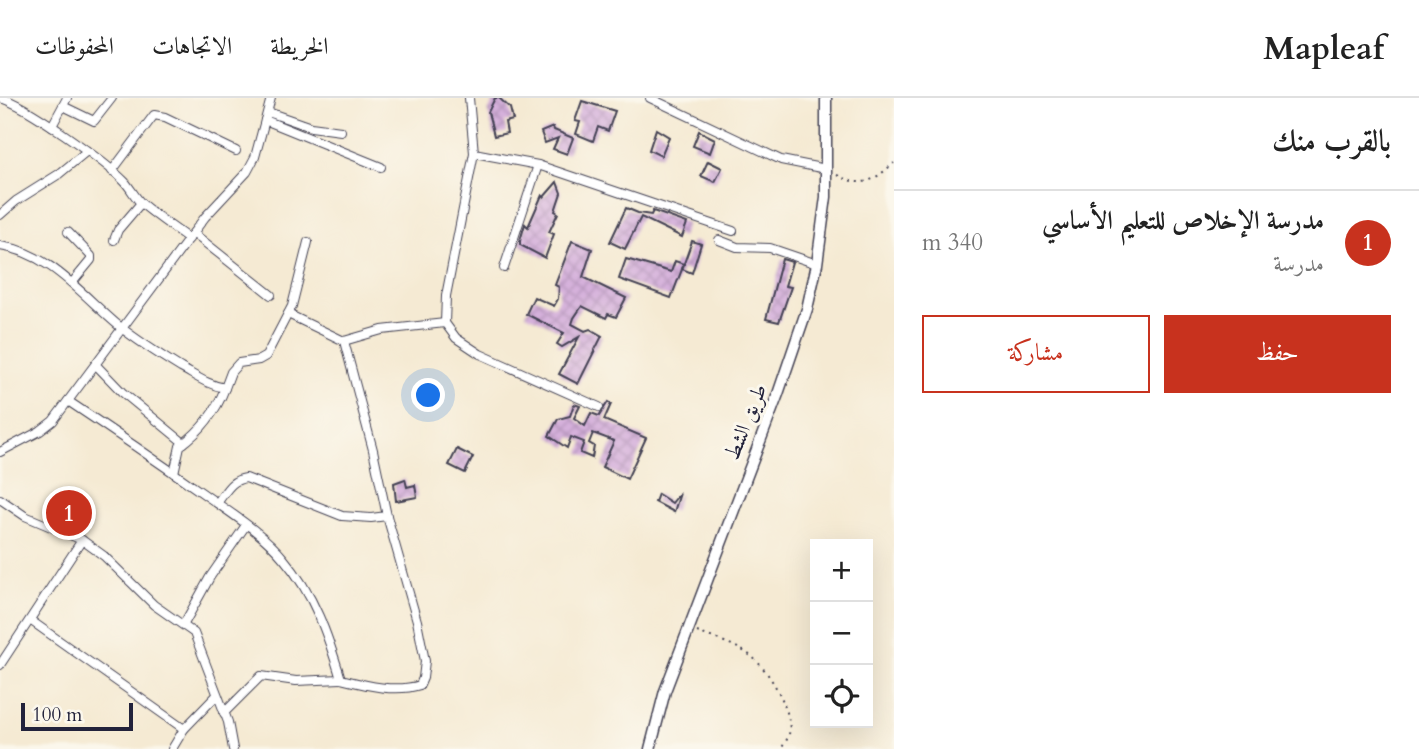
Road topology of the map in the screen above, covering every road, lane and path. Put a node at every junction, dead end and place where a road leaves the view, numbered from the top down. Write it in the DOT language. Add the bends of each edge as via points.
graph roads {
  1 [pos="0,98"];
  2 [pos="112,98"];
  3 [pos="271,98"];
  4 [pos="470,98"];
  5 [pos="650,98"];
  6 [pos="826,98"];
  7 [pos="65,102"];
  8 [pos="267,116"];
  9 [pos="52,126"];
  10 [pos="341,131"];
  11 [pos="236,150"];
  12 [pos="87,151"];
  13 [pos="474,153"];
  14 [pos="894,163"];
  15 [pos="538,165"];
  16 [pos="381,167"];
  17 [pos="825,169"];
  18 [pos="112,171"];
  19 [pos="141,203"];
  20 [pos="0,215"];
  21 [pos="733,231"];
  22 [pos="68,232"];
  23 [pos="191,236"];
  24 [pos="114,240"];
  25 [pos="719,240"];
  26 [pos="308,242"];
  27 [pos="0,246"];
  28 [pos="817,264"];
  29 [pos="504,268"];
  30 [pos="72,283"];
  31 [pos="271,295"];
  32 [pos="288,314"];
  33 [pos="445,323"];
  34 [pos="121,327"];
  35 [pos="344,341"];
  36 [pos="96,365"];
  37 [pos="225,388"];
  38 [pos="68,401"];
  39 [pos="598,407"];
  40 [pos="184,443"];
  41 [pos="1,448"];
  42 [pos="174,473"];
  43 [pos="0,499"];
  44 [pos="218,503"];
  45 [pos="387,516"];
  46 [pos="246,526"];
  47 [pos="82,540"];
  48 [pos="30,620"];
  49 [pos="184,624"];
  50 [pos="689,629"];
  51 [pos="0,664"];
  52 [pos="341,679"];
  53 [pos="217,695"];
  54 [pos="224,712"];
  55 [pos="184,729"];
  56 [pos="172,749"];
  57 [pos="233,749"];
  58 [pos="650,749"];
  59 [pos="781,749"];
  1 -- 9 [label="street"];
  2 -- 7 [label="street" via="94,121"];
  3 -- 8 [label="street"];
  4 -- 13 [label="street"];
  5 -- 17 [label="street" via="781,160"];
  6 -- 17 [label="main road, طريق الشط"];
  7 -- 9 [label="street"];
  8 -- 10 [label="street"];
  8 -- 16 [label="street"];
  8 -- 23 [label="street" via="247,172"];
  9 -- 12 [label="street"];
  11 -- 18 [label="street" via="154,116"];
  12 -- 18 [label="street"];
  12 -- 20 [label="street"];
  13 -- 15 [label="street"];
  13 -- 33 [label="street" via="446,296"];
  14 -- 17 [label="path" via="860,183"];
  15 -- 21 [label="street"];
  15 -- 29 [label="street"];
  17 -- 28 [label="main road, طريق الشط"];
  18 -- 19 [label="street"];
  19 -- 23 [label="street"];
  19 -- 24 [label="street"];
  22 -- 30 [label="street" via="91,260"];
  23 -- 31 [label="street"];
  23 -- 34 [label="street"];
  25 -- 28 [label="street" via="737,247 770,248"];
  26 -- 32 [label="street"];
  27 -- 30 [label="street" via="31,255"];
  28 -- 50 [label="main road, طريق الشط" via="794,350"];
  30 -- 34 [label="street"];
  32 -- 35 [label="street"];
  32 -- 37 [label="street" via="266,356 239,363"];
  33 -- 35 [label="street" via="382,330"];
  33 -- 39 [label="street" via="456,338 480,354"];
  34 -- 36 [label="street"];
  34 -- 37 [label="street" via="206,383"];
  35 -- 45 [label="street"];
  36 -- 38 [label="street"];
  36 -- 40 [label="street"];
  37 -- 40 [label="street" via="207,421"];
  38 -- 41 [label="street" via="40,431"];
  38 -- 42 [label="street"];
  40 -- 42 [label="street"];
  42 -- 44 [label="street"];
  43 -- 47 [label="street" via="25,516"];
  44 -- 45 [label="street" via="229,485 246,478 342,516"];
  44 -- 46 [label="street"];
  45 -- 52 [label="street" via="417,621 425,661 423,678 412,688"];
  46 -- 49 [label="street"];
  46 -- 52 [label="street" via="283,557 296,575 325,626"];
  47 -- 48 [label="street"];
  47 -- 49 [label="street" via="155,605"];
  48 -- 51 [label="street"];
  48 -- 55 [label="street"];
  49 -- 53 [label="street" via="201,645"];
  50 -- 58 [label="main road, طريق الشط" via="665,691"];
  50 -- 59 [label="path" via="735,646 765,669 789,720"];
  52 -- 54 [label="street" via="296,681 261,676"];
  53 -- 54 [label="street"];
  53 -- 55 [label="street"];
  54 -- 57 [label="street"];
  55 -- 56 [label="street"];
}
